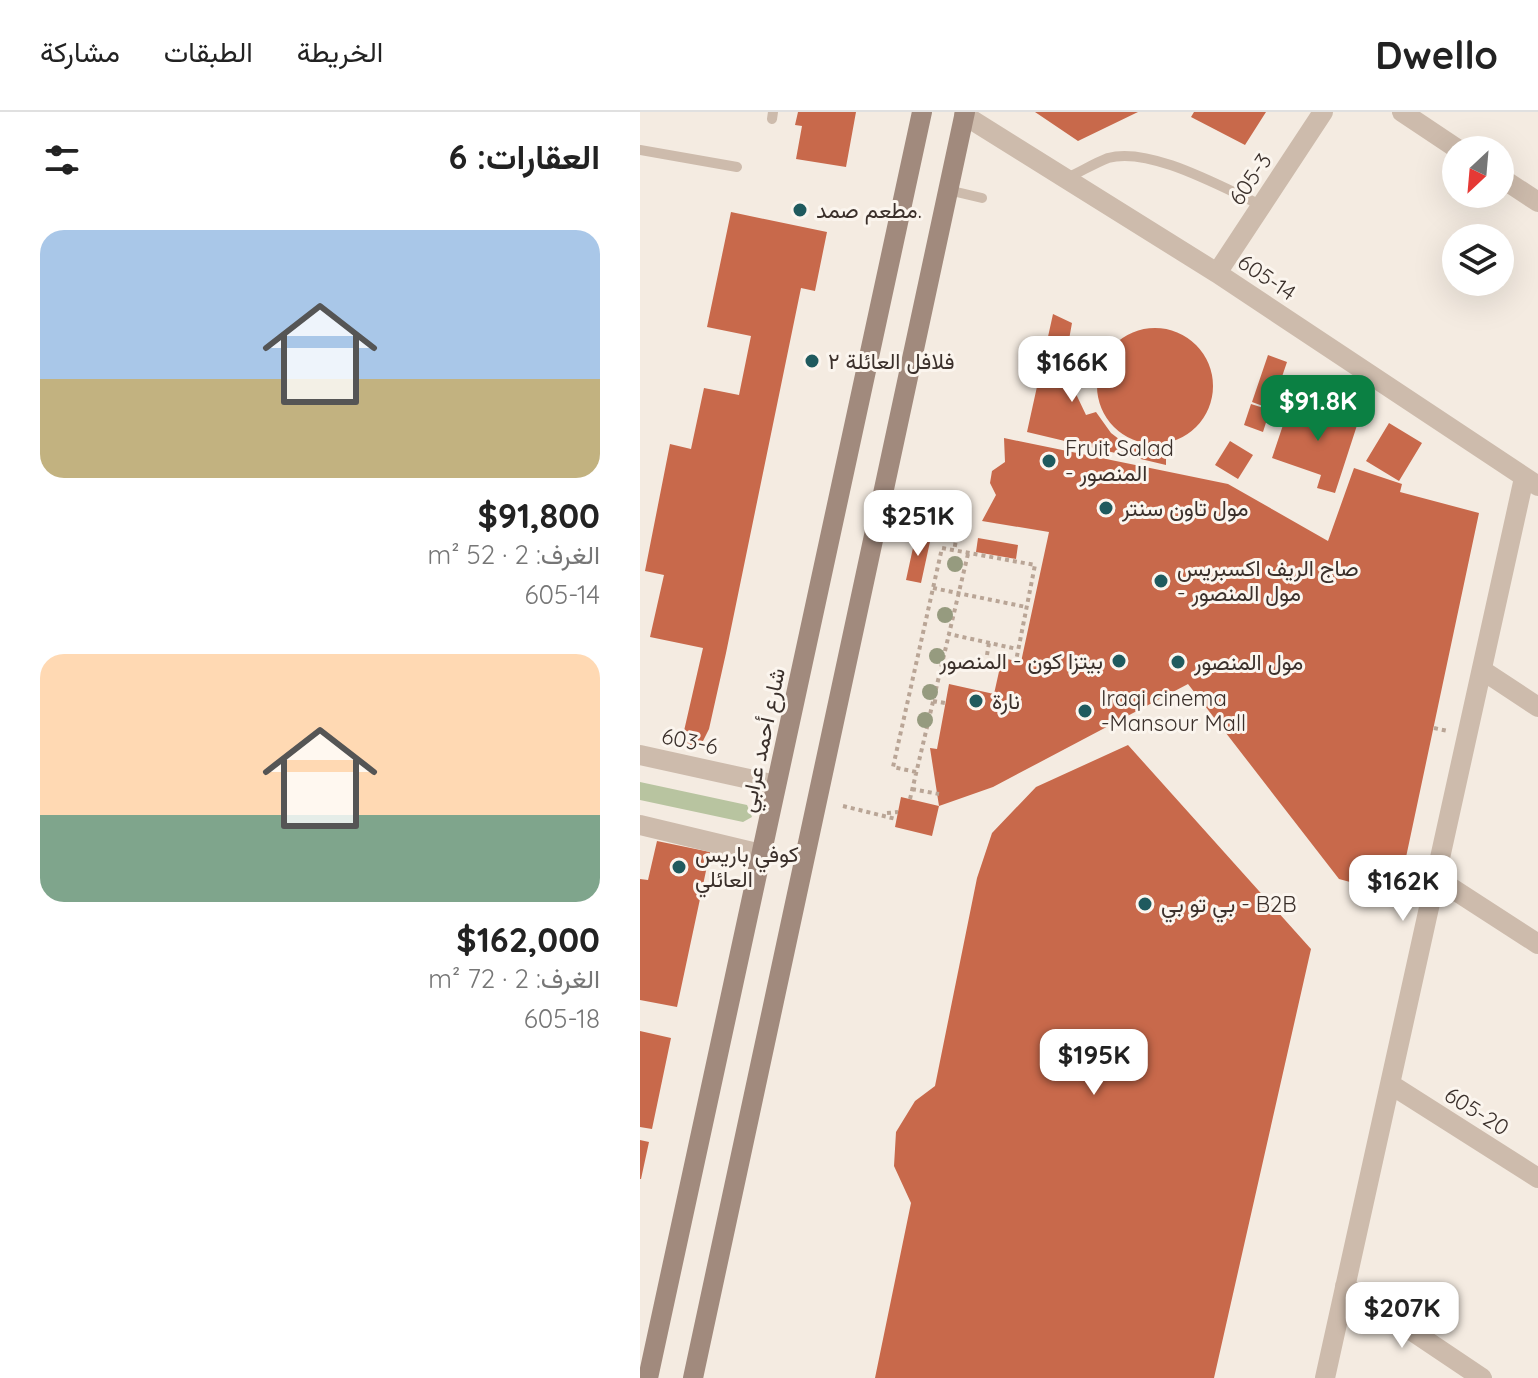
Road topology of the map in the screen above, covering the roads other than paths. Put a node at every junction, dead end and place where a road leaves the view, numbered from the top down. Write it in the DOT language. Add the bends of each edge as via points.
graph roads {
  1 [pos="922,112"];
  2 [pos="1323,112"];
  3 [pos="1402,112"];
  4 [pos="964,113"];
  5 [pos="1442,139"];
  6 [pos="640,150"];
  7 [pos="737,167"];
  8 [pos="1069,177"];
  9 [pos="1514,186"];
  10 [pos="948,190"];
  11 [pos="982,198"];
  12 [pos="1538,202"];
  13 [pos="1261,205"];
  14 [pos="1217,273"];
  15 [pos="1531,482"];
  16 [pos="1482,670"];
  17 [pos="1538,707"];
  18 [pos="640,755"];
  19 [pos="776,785"];
  20 [pos="640,825"];
  21 [pos="761,854"];
  22 [pos="1436,878"];
  23 [pos="1538,944"];
  24 [pos="1390,1084"];
  25 [pos="1538,1178"];
  26 [pos="1345,1286"];
  27 [pos="648,1378"];
  28 [pos="693,1378"];
  29 [pos="1325,1378"];
  30 [pos="1482,1378"];
  1 -- 19 [label="main road, شارع أحمد عرابي"];
  2 -- 13 [label="street, 605-3"];
  3 -- 5 [label="street"];
  4 -- 8 [label="street, 605-14"];
  4 -- 10 [label="main road"];
  6 -- 7 [label="lane"];
  8 -- 13 [label="lane" via="1110,158 1132,157 1169,165"];
  8 -- 14 [label="street, 605-14"];
  9 -- 12 [label="street"];
  10 -- 11 [label="lane"];
  10 -- 28 [label="main road"];
  13 -- 14 [label="street, 605-3"];
  14 -- 15 [label="street, 605-14"];
  15 -- 16 [label="street"];
  16 -- 17 [label="street"];
  16 -- 22 [label="street"];
  18 -- 19 [label="street, 603-6"];
  19 -- 21 [label="main road, شارع أحمد عرابي"];
  20 -- 21 [label="street"];
  21 -- 27 [label="main road, شارع أحمد عرابي"];
  22 -- 23 [label="street"];
  22 -- 24 [label="street"];
  24 -- 25 [label="street, 605-20"];
  24 -- 26 [label="street"];
  26 -- 29 [label="street"];
  26 -- 30 [label="street"];
}
